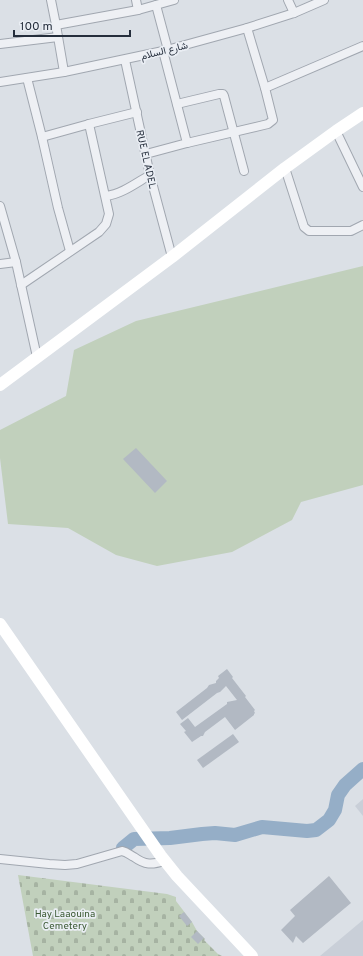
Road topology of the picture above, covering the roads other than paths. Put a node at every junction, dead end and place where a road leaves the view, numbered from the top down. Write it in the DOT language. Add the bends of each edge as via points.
graph roads {
  1 [pos="51,0"];
  2 [pos="136,0"];
  3 [pos="174,0"];
  4 [pos="288,0"];
  5 [pos="324,0"];
  6 [pos="156,6"];
  7 [pos="138,10"];
  8 [pos="294,13"];
  9 [pos="56,26"];
  10 [pos="247,28"];
  11 [pos="58,37"];
  12 [pos="0,44"];
  13 [pos="363,46"];
  14 [pos="166,51"];
  15 [pos="125,60"];
  16 [pos="64,72"];
  17 [pos="27,78"];
  18 [pos="0,82"];
  19 [pos="265,88"];
  20 [pos="177,104"];
  21 [pos="137,112"];
  22 [pos="360,114"];
  23 [pos="89,124"];
  24 [pos="336,131"];
  25 [pos="234,132"];
  26 [pos="42,137"];
  27 [pos="187,143"];
  28 [pos="146,154"];
  29 [pos="285,168"];
  30 [pos="244,171"];
  31 [pos="150,175"];
  32 [pos="363,187"];
  33 [pos="106,196"];
  34 [pos="0,206"];
  35 [pos="2,221"];
  36 [pos="363,225"];
  37 [pos="70,251"];
  38 [pos="172,257"];
  39 [pos="16,262"];
  40 [pos="0,264"];
  41 [pos="21,285"];
  42 [pos="37,357"];
  43 [pos="1,382"];
  44 [pos="0,624"];
  45 [pos="0,859"];
  46 [pos="162,859"];
  47 [pos="252,956"];
  1 -- 9 [label="street"];
  2 -- 7 [label="street"];
  3 -- 6 [label="street"];
  4 -- 8 [label="street"];
  5 -- 8 [label="street, شارع السلام"];
  6 -- 7 [label="street"];
  6 -- 14 [label="street"];
  7 -- 9 [label="street"];
  8 -- 10 [label="street, شارع السلام"];
  9 -- 11 [label="street"];
  10 -- 14 [label="street, شارع السلام"];
  10 -- 19 [label="street"];
  11 -- 12 [label="street"];
  11 -- 16 [label="street"];
  13 -- 19 [label="street"];
  14 -- 15 [label="street, شارع السلام"];
  14 -- 20 [label="street"];
  15 -- 16 [label="street, شارع السلام"];
  15 -- 21 [label="street, RUE EL ADEL"];
  16 -- 17 [label="street, شارع السلام"];
  17 -- 18 [label="street, شارع السلام"];
  17 -- 26 [label="street"];
  19 -- 25 [label="street" via="273,120 268,124"];
  20 -- 25 [label="street" via="223,94"];
  20 -- 27 [label="street"];
  21 -- 23 [label="street"];
  21 -- 28 [label="street, RUE EL ADEL"];
  22 -- 24 [label="main road"];
  23 -- 26 [label="street"];
  23 -- 33 [label="street"];
  24 -- 29 [label="main road"];
  24 -- 32 [label="street"];
  25 -- 27 [label="street"];
  25 -- 30 [label="street"];
  26 -- 37 [label="street"];
  27 -- 28 [label="street"];
  28 -- 31 [label="street, RUE EL ADEL"];
  29 -- 36 [label="street" via="304,227 309,231 350,232"];
  29 -- 38 [label="main road"];
  31 -- 33 [label="street" via="121,192"];
  31 -- 38 [label="street, RUE EL ADEL"];
  33 -- 37 [label="street" via="109,214 106,224"];
  34 -- 35 [label="street"];
  35 -- 39 [label="street"];
  37 -- 41 [label="street"];
  38 -- 42 [label="main road"];
  39 -- 40 [label="street"];
  39 -- 41 [label="street"];
  41 -- 42 [label="street"];
  42 -- 43 [label="main road"];
  44 -- 46 [label="main road"];
  45 -- 46 [label="street" via="65,865 122,851 150,864 156,864"];
  46 -- 47 [label="main road"];
}
